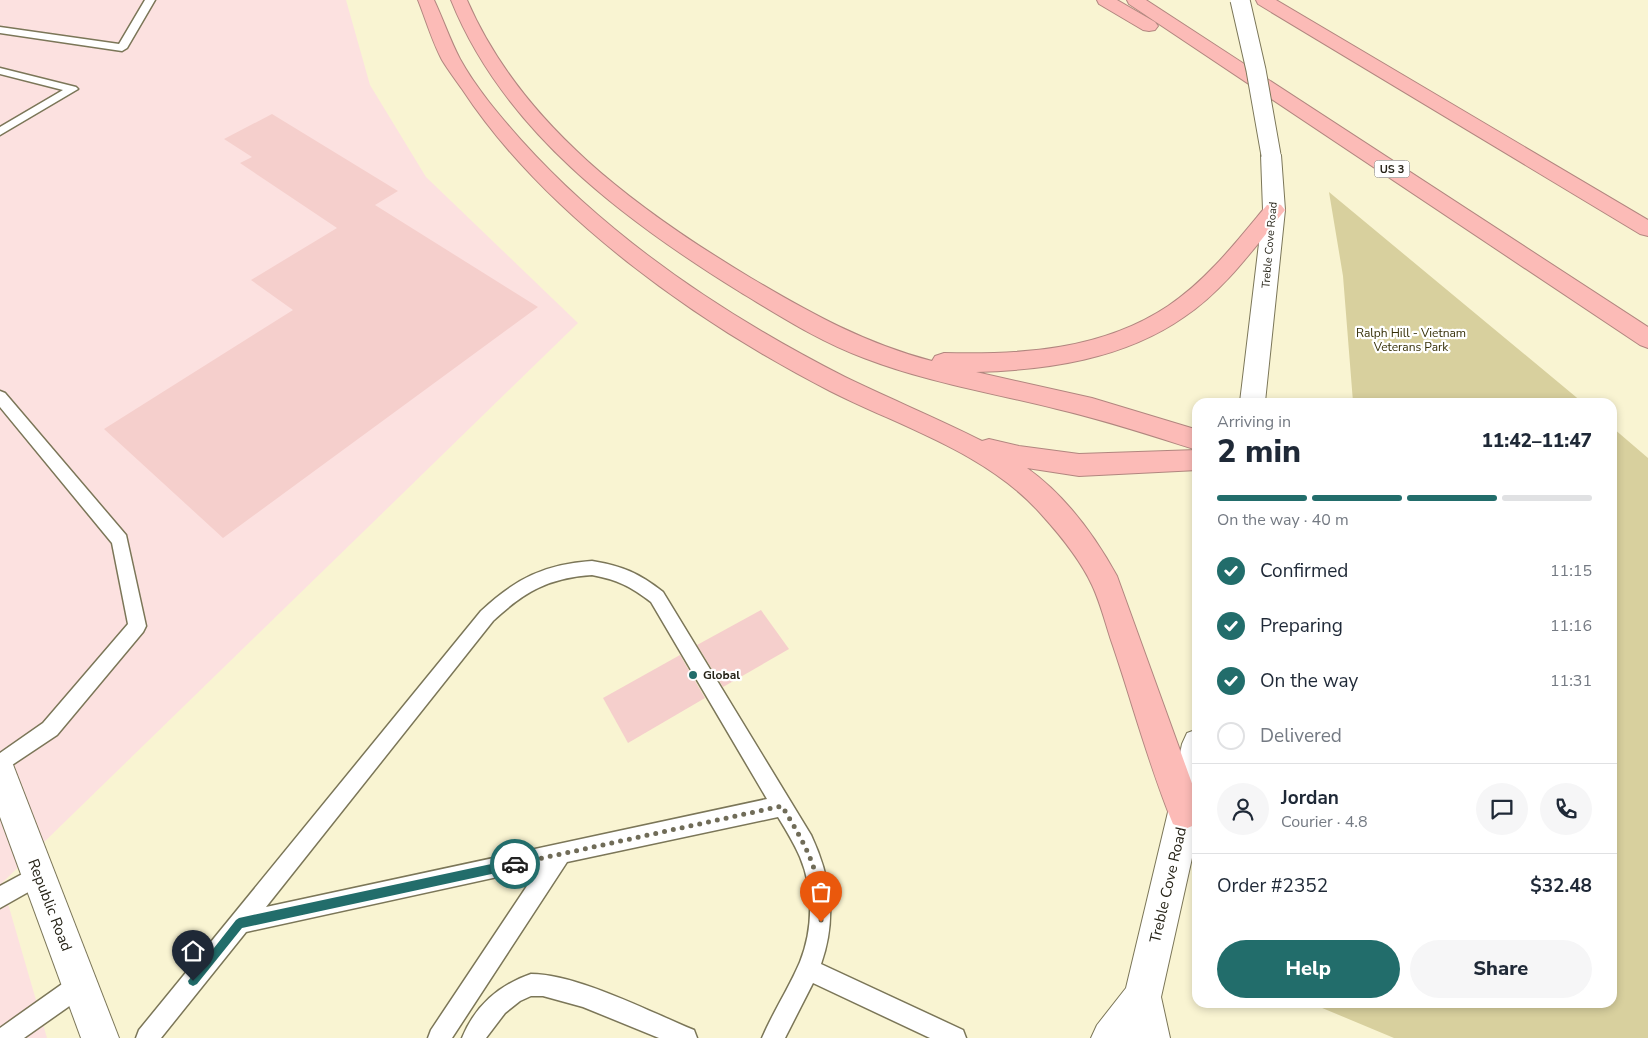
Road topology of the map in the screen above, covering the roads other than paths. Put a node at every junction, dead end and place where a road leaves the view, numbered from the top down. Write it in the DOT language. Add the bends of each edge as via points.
graph roads {
  1 [pos="150,0"];
  2 [pos="426,0"];
  3 [pos="459,0"];
  4 [pos="1105,0"];
  5 [pos="1135,0"];
  6 [pos="1240,0"];
  7 [pos="1264,0"];
  8 [pos="0,30"];
  9 [pos="0,71"];
  10 [pos="0,132"];
  11 [pos="1367,153"];
  12 [pos="1274,210"];
  13 [pos="1648,229"];
  14 [pos="1648,339"];
  15 [pos="890,358"];
  16 [pos="0,396"];
  17 [pos="1252,398"];
  18 [pos="1192,438"];
  19 [pos="961,442"];
  20 [pos="1192,460"];
  21 [pos="0,764"];
  22 [pos="0,772"];
  23 [pos="1192,775"];
  24 [pos="782,806"];
  25 [pos="1185,812"];
  26 [pos="561,854"];
  27 [pos="38,875"];
  28 [pos="0,898"];
  29 [pos="239,923"];
  30 [pos="808,969"];
  31 [pos="80,985"];
  32 [pos="1142,997"];
  33 [pos="931,1033"];
  34 [pos="5,1038"];
  35 [pos="100,1038"];
  36 [pos="147,1038"];
  37 [pos="439,1038"];
  38 [pos="473,1038"];
  39 [pos="686,1038"];
  40 [pos="773,1038"];
  41 [pos="955,1038"];
  42 [pos="1110,1038"];
  43 [pos="1151,1038"];
  1 -- 8 [label="lane" via="122,48"];
  2 -- 19 [label="highway" via="445,48 476,100 522,155 562,195 630,252 771,347 836,383"];
  3 -- 15 [label="highway" via="490,60 515,94 543,129 603,186 658,229 745,285 799,317"];
  4 -- 11 [label="highway"];
  5 -- 11 [label="highway, US 3"];
  6 -- 12 [label="main road, Treble Cove Road, bridge" via="1271,155"];
  7 -- 13 [label="highway"];
  9 -- 10 [label="lane" via="72,89"];
  11 -- 14 [label="highway, US 3"];
  12 -- 15 [label="highway" via="1206,288 1176,312 1128,337 1036,360 950,362"];
  12 -- 17 [label="main road, Treble Cove Road"];
  15 -- 18 [label="highway" via="1115,414"];
  16 -- 21 [label="lane" via="120,540 137,626 50,729"];
  19 -- 20 [label="highway" via="1019,456 1080,465"];
  19 -- 25 [label="highway" via="1008,468 1028,485 1090,554 1116,607"];
  22 -- 27 [label="main road, Republic Road"];
  23 -- 25 [label="main road, Treble Cove Road"];
  24 -- 26 [label="lane"];
  24 -- 29 [label="lane" via="657,597 639,582 616,572 591,568 564,570 522,586 493,609"];
  24 -- 30 [label="lane" via="804,842 818,879 821,922"];
  25 -- 32 [label="main road, Treble Cove Road"];
  26 -- 29 [label="lane"];
  26 -- 37 [label="lane"];
  27 -- 28 [label="lane"];
  27 -- 31 [label="main road, Republic Road"];
  29 -- 36 [label="lane"];
  30 -- 33 [label="lane"];
  30 -- 40 [label="lane"];
  31 -- 34 [label="lane"];
  31 -- 35 [label="main road, Republic Road"];
  32 -- 42 [label="main road, Treble Cove Road"];
  32 -- 43 [label="main road, Treble Cove Road"];
  33 -- 41 [label="lane"];
  38 -- 39 [label="lane" via="498,1003 524,988 542,985 559,988"];
}
